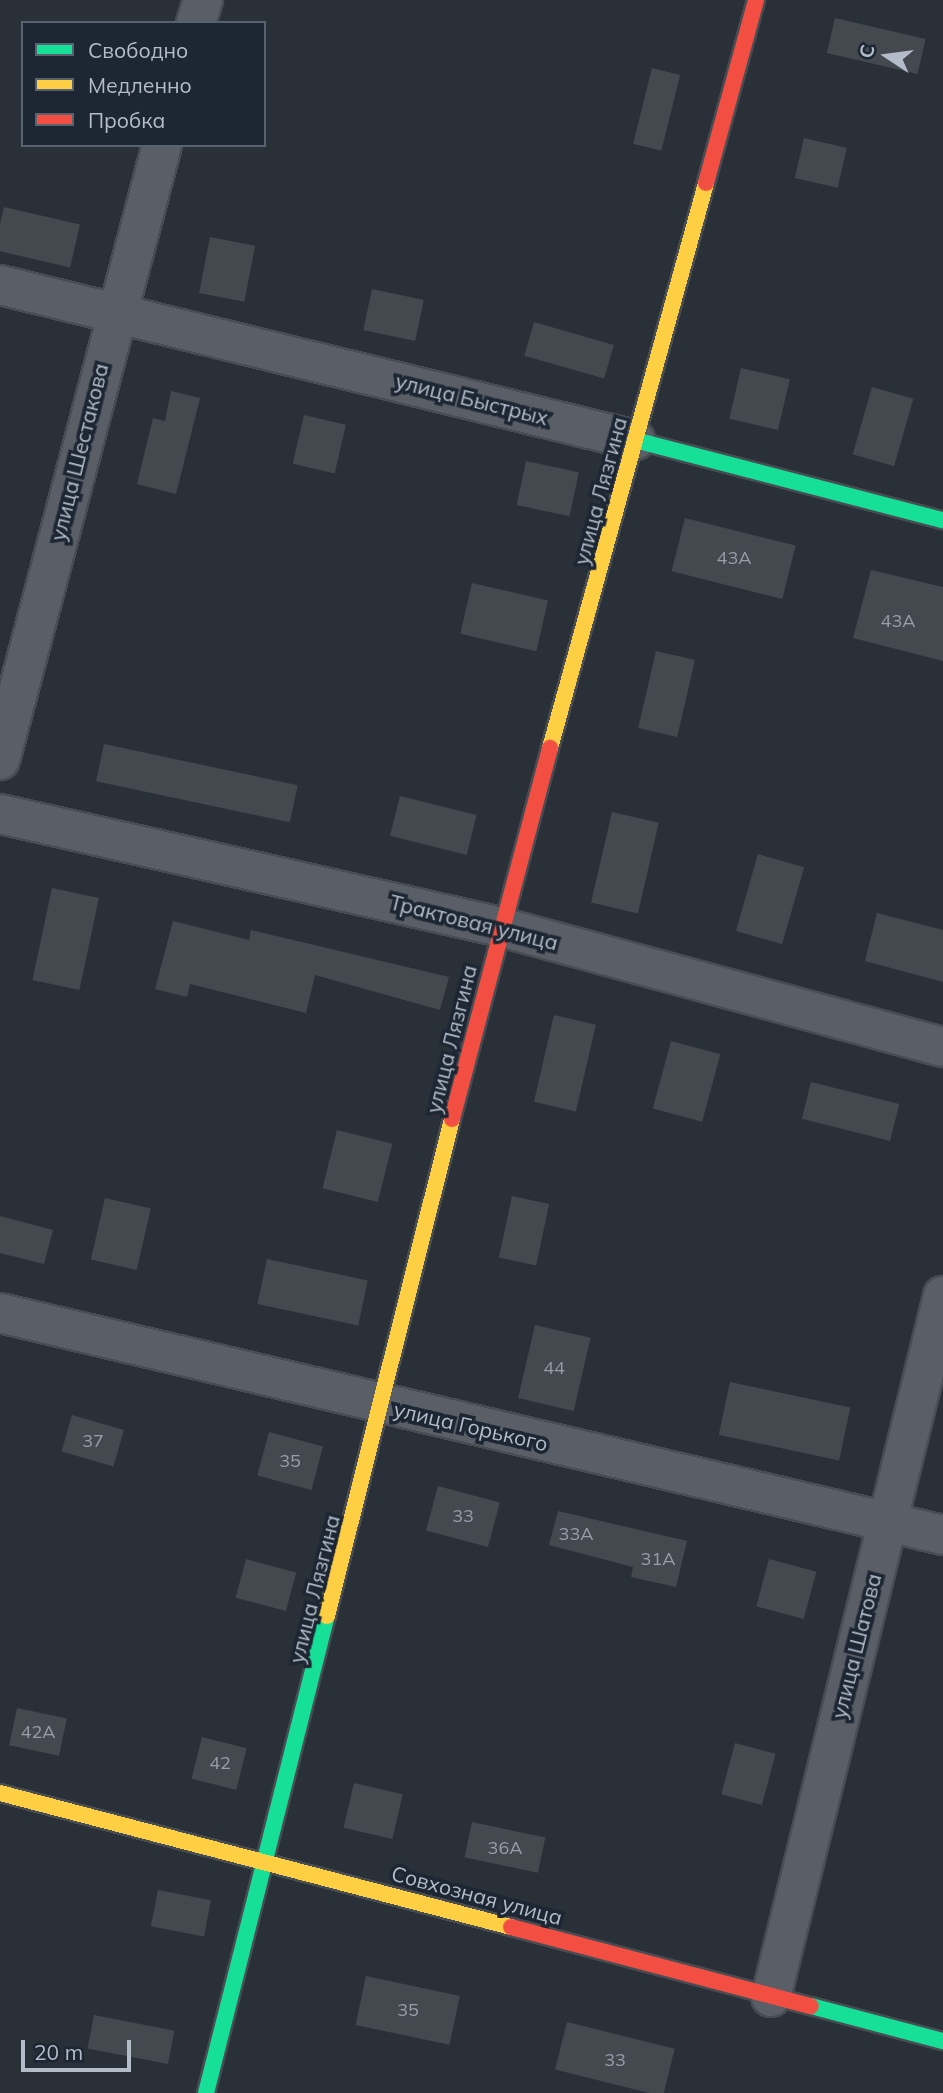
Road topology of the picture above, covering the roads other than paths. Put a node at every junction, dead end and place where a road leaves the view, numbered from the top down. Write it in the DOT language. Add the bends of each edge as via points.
graph roads {
  1 [pos="203,0"];
  2 [pos="756,0"];
  3 [pos="197,21"];
  4 [pos="161,147"];
  5 [pos="0,285"];
  6 [pos="116,310"];
  7 [pos="635,440"];
  8 [pos="943,520"];
  9 [pos="0,760"];
  10 [pos="0,814"];
  11 [pos="501,927"];
  12 [pos="943,1047"];
  13 [pos="943,1296"];
  14 [pos="0,1312"];
  15 [pos="382,1406"];
  16 [pos="886,1522"];
  17 [pos="943,1535"];
  18 [pos="0,1793"];
  19 [pos="266,1860"];
  20 [pos="771,1997"];
  21 [pos="943,2041"];
  22 [pos="206,2093"];
  1 -- 3 [label="street"];
  2 -- 7 [label="main road, улица Лязгина"];
  4 -- 6 [label="street, улица Шестакова"];
  5 -- 6 [label="street, улица Быстрых"];
  6 -- 7 [label="street, улица Быстрых"];
  6 -- 9 [label="street, улица Шестакова"];
  7 -- 8 [label="main road, улица Быстрых"];
  7 -- 11 [label="main road, улица Лязгина"];
  10 -- 11 [label="street, Трактовая улица"];
  11 -- 12 [label="street, Трактовая улица"];
  11 -- 15 [label="main road, улица Лязгина"];
  13 -- 16 [label="street, улица Шатова"];
  14 -- 15 [label="street, улица Горького"];
  15 -- 16 [label="street, улица Горького"];
  15 -- 19 [label="main road, улица Лязгина"];
  16 -- 17 [label="street, улица Горького"];
  16 -- 20 [label="street, улица Шатова"];
  18 -- 19 [label="main road, Совхозная улица"];
  19 -- 20 [label="main road, Совхозная улица"];
  19 -- 22 [label="main road, улица Лязгина"];
  20 -- 21 [label="main road, Совхозная улица"];
}
